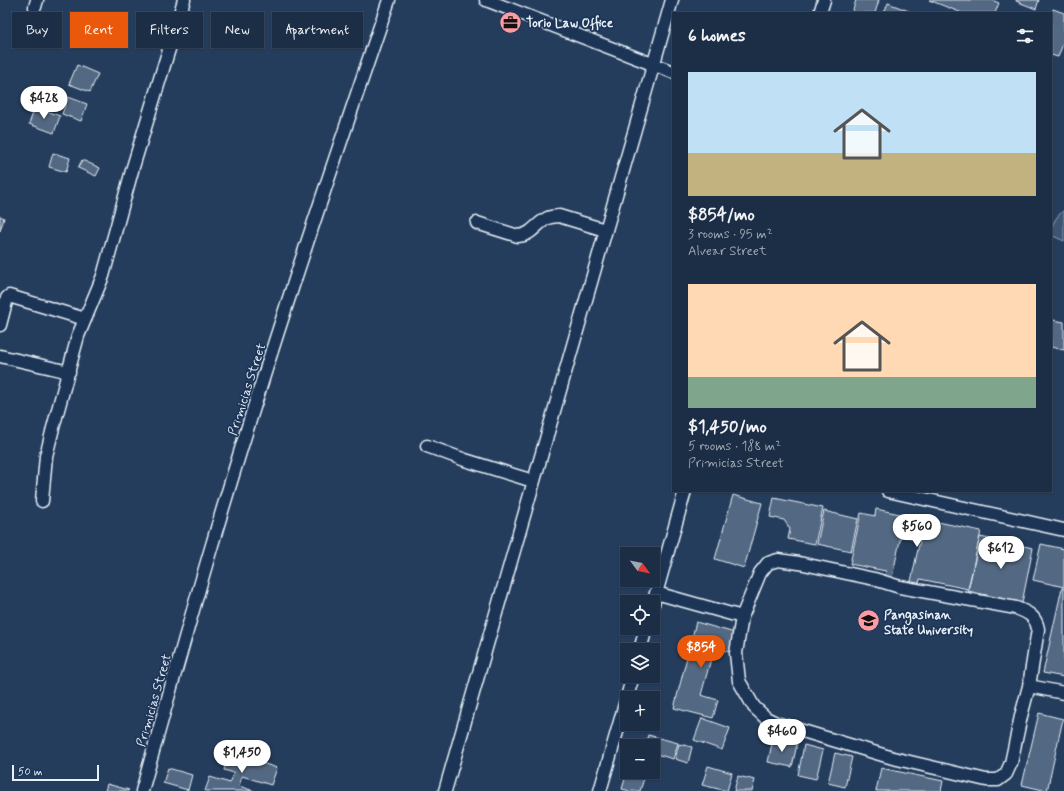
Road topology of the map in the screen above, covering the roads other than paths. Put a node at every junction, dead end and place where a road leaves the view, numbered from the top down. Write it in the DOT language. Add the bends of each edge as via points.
graph roads {
  1 [pos="184,0"];
  2 [pos="389,0"];
  3 [pos="486,0"];
  4 [pos="672,0"];
  5 [pos="824,0"];
  6 [pos="820,12"];
  7 [pos="654,65"];
  8 [pos="672,72"];
  9 [pos="477,223"];
  10 [pos="606,230"];
  11 [pos="85,319"];
  12 [pos="0,325"];
  13 [pos="0,356"];
  14 [pos="68,372"];
  15 [pos="427,446"];
  16 [pos="533,481"];
  17 [pos="685,492"];
  18 [pos="893,492"];
  19 [pos="42,501"];
  20 [pos="1064,530"];
  21 [pos="656,595"];
  22 [pos="660,600"];
  23 [pos="742,617"];
  24 [pos="631,683"];
  25 [pos="1029,686"];
  26 [pos="1064,693"];
  27 [pos="142,791"];
  28 [pos="445,791"];
  29 [pos="600,791"];
  1 -- 11 [label="street" via="103,276"];
  2 -- 27 [label="street, Primicias Street" via="329,175 250,423"];
  3 -- 7 [label="street"];
  4 -- 7 [label="street"];
  5 -- 6 [label="street"];
  7 -- 8 [label="street"];
  7 -- 10 [label="street"];
  9 -- 10 [label="street" via="524,236 545,219 559,216"];
  10 -- 16 [label="street"];
  11 -- 12 [label="street" via="9,296"];
  11 -- 14 [label="street"];
  13 -- 14 [label="street"];
  14 -- 19 [label="street" via="46,456"];
  15 -- 16 [label="street"];
  16 -- 28 [label="street"];
  17 -- 21 [label="street"];
  18 -- 20 [label="street"];
  22 -- 23 [label="street"];
  23 -- 25 [label="street" via="760,573 768,563 778,560 874,579 900,587 1016,608 1028,612 1037,622"];
  23 -- 25 [label="street" via="736,653 739,681 754,707 776,723 893,758 986,780 998,780 1006,774 1011,763"];
  24 -- 29 [label="street"];
  25 -- 26 [label="street"];
}
